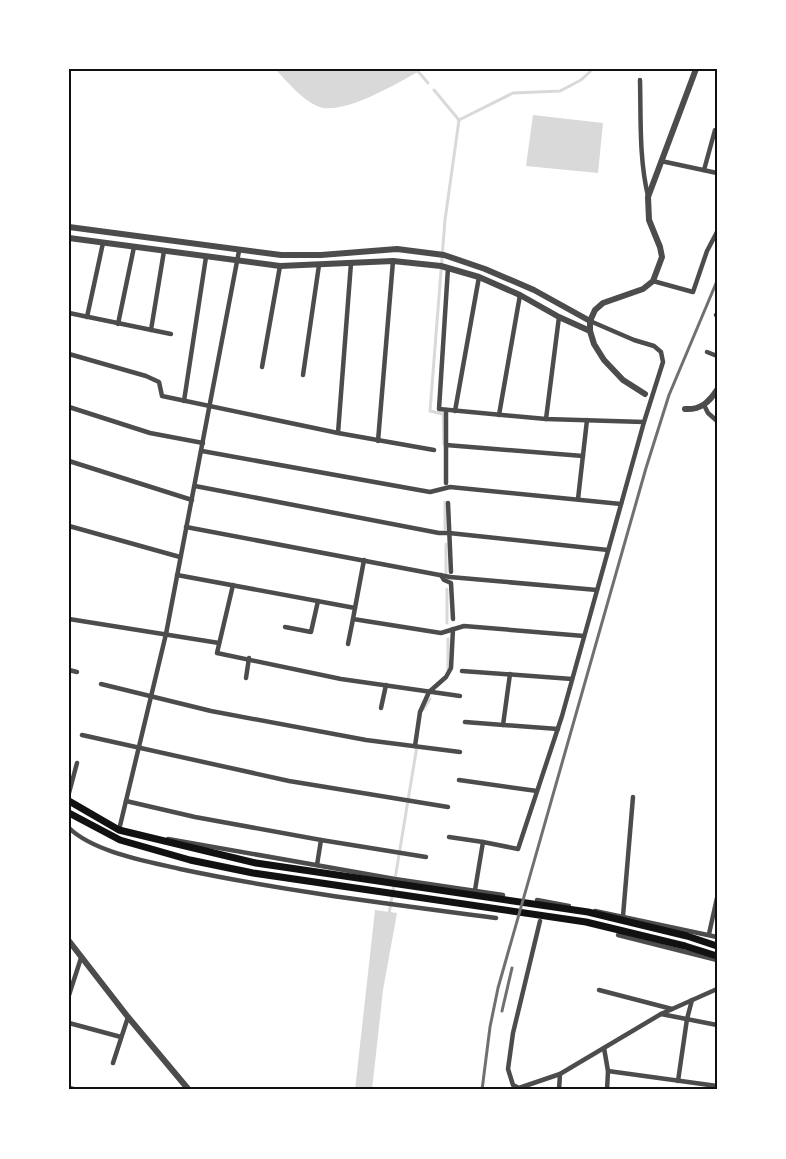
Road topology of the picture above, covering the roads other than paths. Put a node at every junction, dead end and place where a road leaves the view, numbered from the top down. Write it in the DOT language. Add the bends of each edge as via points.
graph roads {
  1 [pos="696,69"];
  2 [pos="640,80"];
  3 [pos="717,130"];
  4 [pos="661,160"];
  5 [pos="704,170"];
  6 [pos="717,173"];
  7 [pos="648,197"];
  8 [pos="69,227"];
  9 [pos="717,232"];
  10 [pos="69,238"];
  11 [pos="103,243"];
  12 [pos="134,247"];
  13 [pos="164,251"];
  14 [pos="238,251"];
  15 [pos="206,257"];
  16 [pos="393,261"];
  17 [pos="237,262"];
  18 [pos="351,263"];
  19 [pos="280,266"];
  20 [pos="319,266"];
  21 [pos="444,267"];
  22 [pos="479,277"];
  23 [pos="653,281"];
  24 [pos="520,295"];
  25 [pos="69,312"];
  26 [pos="87,317"];
  27 [pos="559,318"];
  28 [pos="590,321"];
  29 [pos="118,324"];
  30 [pos="151,330"];
  31 [pos="590,331"];
  32 [pos="171,334"];
  33 [pos="707,352"];
  34 [pos="69,354"];
  35 [pos="717,356"];
  36 [pos="262,366"];
  37 [pos="303,375"];
  38 [pos="717,390"];
  39 [pos="645,394"];
  40 [pos="184,401"];
  41 [pos="704,405"];
  42 [pos="69,407"];
  43 [pos="209,407"];
  44 [pos="446,410"];
  45 [pos="685,410"];
  46 [pos="455,411"];
  47 [pos="499,415"];
  48 [pos="546,419"];
  49 [pos="587,420"];
  50 [pos="717,421"];
  51 [pos="644,422"];
  52 [pos="338,433"];
  53 [pos="378,441"];
  54 [pos="203,443"];
  55 [pos="446,446"];
  56 [pos="435,450"];
  57 [pos="202,451"];
  58 [pos="583,456"];
  59 [pos="69,461"];
  60 [pos="446,483"];
  61 [pos="195,486"];
  62 [pos="192,500"];
  63 [pos="578,500"];
  64 [pos="448,502"];
  65 [pos="621,504"];
  66 [pos="69,526"];
  67 [pos="186,527"];
  68 [pos="449,532"];
  69 [pos="609,550"];
  70 [pos="180,557"];
  71 [pos="364,560"];
  72 [pos="451,572"];
  73 [pos="177,575"];
  74 [pos="441,575"];
  75 [pos="233,585"];
  76 [pos="597,590"];
  77 [pos="318,601"];
  78 [pos="355,609"];
  79 [pos="69,619"];
  80 [pos="354,619"];
  81 [pos="453,619"];
  82 [pos="285,627"];
  83 [pos="453,629"];
  84 [pos="166,634"];
  85 [pos="584,636"];
  86 [pos="219,643"];
  87 [pos="348,644"];
  88 [pos="249,658"];
  89 [pos="69,670"];
  90 [pos="462,670"];
  91 [pos="77,672"];
  92 [pos="510,674"];
  93 [pos="246,678"];
  94 [pos="572,679"];
  95 [pos="101,684"];
  96 [pos="386,685"];
  97 [pos="429,692"];
  98 [pos="152,696"];
  99 [pos="460,696"];
  100 [pos="381,708"];
  101 [pos="465,722"];
  102 [pos="503,725"];
  103 [pos="558,729"];
  104 [pos="82,735"];
  105 [pos="415,746"];
  106 [pos="138,748"];
  107 [pos="460,752"];
  108 [pos="77,763"];
  109 [pos="459,780"];
  110 [pos="537,791"];
  111 [pos="69,793"];
  112 [pos="633,797"];
  113 [pos="69,801"];
  114 [pos="126,801"];
  115 [pos="448,807"];
  116 [pos="69,813"];
  117 [pos="69,828"];
  118 [pos="119,830"];
  119 [pos="448,837"];
  120 [pos="321,840"];
  121 [pos="483,843"];
  122 [pos="426,857"];
  123 [pos="271,858"];
  124 [pos="317,865"];
  125 [pos="267,886"];
  126 [pos="444,886"];
  127 [pos="475,890"];
  128 [pos="503,895"];
  129 [pos="717,898"];
  130 [pos="537,900"];
  131 [pos="440,910"];
  132 [pos="623,916"];
  133 [pos="496,918"];
  134 [pos="540,921"];
  135 [pos="618,934"];
  136 [pos="709,934"];
  137 [pos="717,937"];
  138 [pos="69,941"];
  139 [pos="717,946"];
  140 [pos="81,958"];
  141 [pos="717,958"];
  142 [pos="717,989"];
  143 [pos="599,990"];
  144 [pos="69,995"];
  145 [pos="692,1000"];
  146 [pos="672,1009"];
  147 [pos="661,1014"];
  148 [pos="128,1017"];
  149 [pos="687,1019"];
  150 [pos="69,1023"];
  151 [pos="717,1025"];
  152 [pos="121,1037"];
  153 [pos="604,1048"];
  154 [pos="113,1063"];
  155 [pos="609,1071"];
  156 [pos="560,1074"];
  157 [pos="678,1080"];
  158 [pos="717,1086"];
  159 [pos="704,1087"];
  160 [pos="69,1088"];
  161 [pos="77,1090"];
  162 [pos="189,1090"];
  163 [pos="559,1090"];
  164 [pos="607,1090"];
  1 -- 4 [label="street"];
  2 -- 7 [label="street" via="642,163"];
  3 -- 5 [label="street"];
  4 -- 5 [label="street"];
  4 -- 7 [label="street"];
  5 -- 6 [label="street"];
  7 -- 23 [label="street" via="649,220 662,257"];
  8 -- 14 [label="street"];
  9 -- 23 [label="street" via="693,292"];
  10 -- 11 [label="street"];
  11 -- 12 [label="street"];
  11 -- 26 [label="street"];
  12 -- 13 [label="street"];
  12 -- 29 [label="street"];
  13 -- 15 [label="street"];
  13 -- 30 [label="street"];
  14 -- 17 [label="street"];
  14 -- 28 [label="street" via="311,255 397,249 441,254 534,290"];
  15 -- 17 [label="street"];
  15 -- 40 [label="street"];
  16 -- 18 [label="street"];
  16 -- 21 [label="street"];
  16 -- 53 [label="street"];
  17 -- 19 [label="street"];
  17 -- 43 [label="street"];
  18 -- 20 [label="street"];
  18 -- 52 [label="street"];
  19 -- 20 [label="street"];
  19 -- 36 [label="street"];
  20 -- 37 [label="street"];
  21 -- 22 [label="street"];
  21 -- 44 [label="street" via="439,409"];
  22 -- 24 [label="street"];
  22 -- 46 [label="street"];
  23 -- 28 [label="street" via="643,289 603,303"];
  24 -- 27 [label="street"];
  24 -- 47 [label="street"];
  25 -- 26 [label="street"];
  26 -- 29 [label="street"];
  27 -- 31 [label="street"];
  27 -- 48 [label="street"];
  28 -- 31 [label="street"];
  28 -- 51 [label="street" via="662,352 663,362"];
  29 -- 30 [label="street"];
  30 -- 32 [label="street"];
  31 -- 39 [label="street" via="594,344 613,371"];
  33 -- 35 [label="street"];
  34 -- 40 [label="street" via="146,376 159,382 162,396"];
  38 -- 41 [label="street"];
  40 -- 43 [label="street"];
  41 -- 45 [label="street"];
  41 -- 50 [label="street"];
  42 -- 54 [label="street" via="150,433"];
  43 -- 52 [label="street"];
  43 -- 54 [label="street"];
  44 -- 46 [label="street"];
  44 -- 55 [label="street"];
  46 -- 47 [label="street"];
  47 -- 48 [label="street"];
  48 -- 49 [label="street"];
  49 -- 51 [label="street"];
  49 -- 58 [label="street"];
  51 -- 65 [label="street"];
  52 -- 53 [label="street"];
  53 -- 56 [label="street"];
  54 -- 57 [label="street"];
  55 -- 58 [label="street"];
  55 -- 60 [label="street"];
  57 -- 61 [label="street"];
  57 -- 63 [label="street" via="430,492 450,487"];
  58 -- 63 [label="street"];
  59 -- 62 [label="street"];
  61 -- 62 [label="street"];
  61 -- 68 [label="street"];
  62 -- 67 [label="street"];
  63 -- 65 [label="street"];
  64 -- 68 [label="street"];
  65 -- 69 [label="street"];
  66 -- 70 [label="street"];
  67 -- 70 [label="street"];
  67 -- 71 [label="street"];
  68 -- 69 [label="street"];
  68 -- 72 [label="street"];
  69 -- 76 [label="street"];
  70 -- 73 [label="street"];
  71 -- 74 [label="street"];
  71 -- 78 [label="street"];
  73 -- 75 [label="street"];
  73 -- 84 [label="street"];
  74 -- 76 [label="street"];
  74 -- 81 [label="street" via="451,583"];
  75 -- 77 [label="street"];
  75 -- 86 [label="street"];
  76 -- 85 [label="street"];
  77 -- 78 [label="street"];
  77 -- 82 [label="street" via="311,632"];
  78 -- 80 [label="street"];
  79 -- 84 [label="street"];
  80 -- 83 [label="street" via="441,633"];
  80 -- 87 [label="street"];
  83 -- 85 [label="street" via="464,626"];
  83 -- 97 [label="street" via="451,668"];
  84 -- 86 [label="street"];
  84 -- 98 [label="street"];
  85 -- 94 [label="street"];
  86 -- 88 [label="street" via="217,653"];
  88 -- 93 [label="street"];
  88 -- 96 [label="street"];
  89 -- 91 [label="street"];
  90 -- 92 [label="street"];
  92 -- 94 [label="street"];
  92 -- 102 [label="street"];
  94 -- 103 [label="street"];
  95 -- 98 [label="street"];
  96 -- 97 [label="street"];
  96 -- 100 [label="street"];
  97 -- 99 [label="street"];
  97 -- 105 [label="street" via="420,712"];
  98 -- 105 [label="street" via="211,711"];
  98 -- 106 [label="street"];
  101 -- 102 [label="street"];
  102 -- 103 [label="street"];
  103 -- 110 [label="street"];
  104 -- 106 [label="street"];
  105 -- 107 [label="street"];
  106 -- 114 [label="street"];
  106 -- 115 [label="street" via="289,781"];
  108 -- 111 [label="street"];
  109 -- 110 [label="street"];
  110 -- 121 [label="street" via="518,849"];
  112 -- 132 [label="street"];
  113 -- 118 [label="main road"];
  114 -- 118 [label="street"];
  114 -- 120 [label="street"];
  116 -- 141 [label="main road" via="120,840 253,873 586,922 685,946"];
  117 -- 125 [label="street" via="124,855"];
  118 -- 123 [label="street"];
  118 -- 139 [label="main road" via="256,863 588,912"];
  119 -- 121 [label="street"];
  120 -- 122 [label="street"];
  120 -- 124 [label="street"];
  121 -- 127 [label="street"];
  123 -- 124 [label="street"];
  123 -- 125 [label="street"];
  124 -- 126 [label="street"];
  125 -- 131 [label="street"];
  126 -- 127 [label="street"];
  126 -- 131 [label="street"];
  127 -- 128 [label="street"];
  129 -- 136 [label="street"];
  130 -- 132 [label="street"];
  131 -- 133 [label="street"];
  132 -- 136 [label="street"];
  134 -- 156 [label="street" via="508,1069 513,1085 519,1088"];
  135 -- 141 [label="street"];
  136 -- 137 [label="street"];
  138 -- 140 [label="street"];
  140 -- 144 [label="street"];
  140 -- 148 [label="street"];
  142 -- 145 [label="street"];
  143 -- 146 [label="street"];
  145 -- 146 [label="street"];
  145 -- 149 [label="street"];
  146 -- 147 [label="street"];
  147 -- 149 [label="street"];
  147 -- 153 [label="street"];
  148 -- 152 [label="street"];
  148 -- 162 [label="street"];
  149 -- 151 [label="street"];
  149 -- 157 [label="street"];
  150 -- 152 [label="street"];
  152 -- 154 [label="street"];
  153 -- 155 [label="street"];
  153 -- 156 [label="street"];
  155 -- 157 [label="street"];
  155 -- 164 [label="street"];
  156 -- 163 [label="street"];
  157 -- 159 [label="street"];
  158 -- 159 [label="street"];
  160 -- 161 [label="street"];
}
